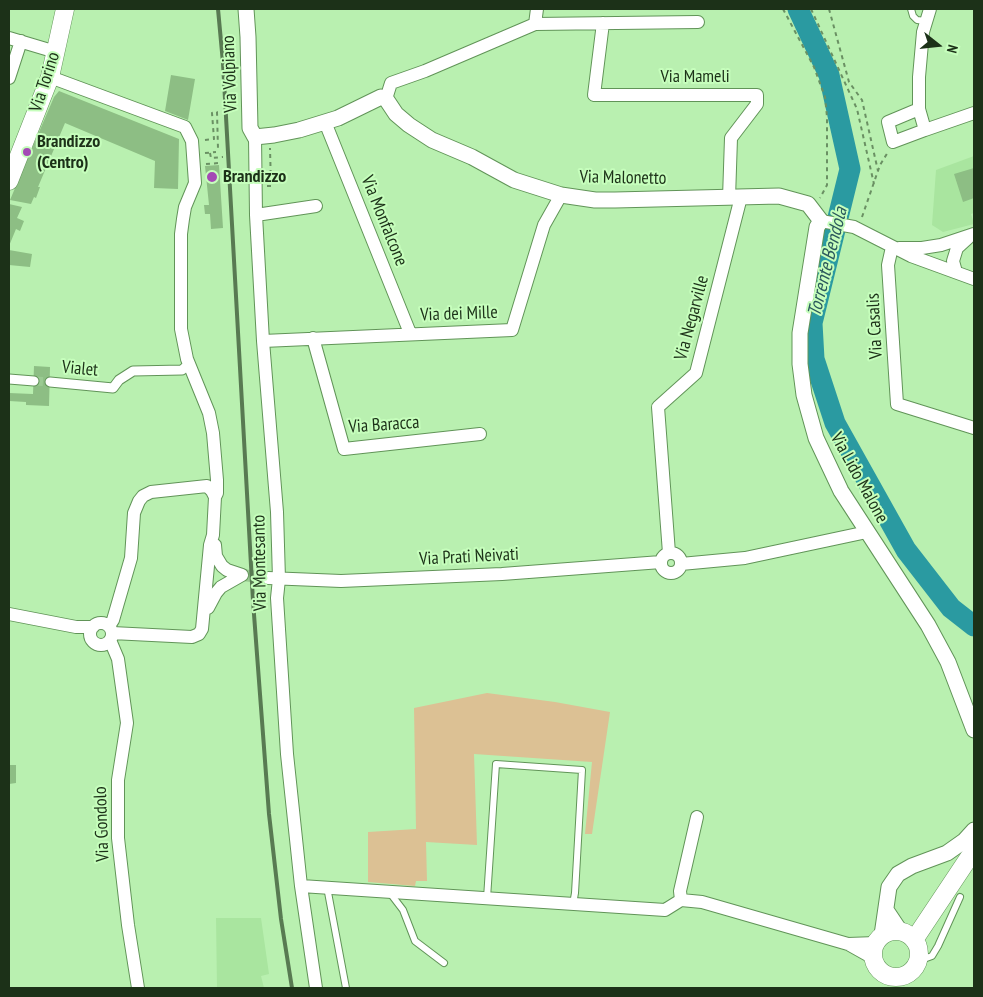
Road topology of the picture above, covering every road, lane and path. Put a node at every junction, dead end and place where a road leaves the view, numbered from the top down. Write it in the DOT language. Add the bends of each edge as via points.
graph roads {
  1 [pos="65,9"];
  2 [pos="246,9"];
  3 [pos="537,9"];
  4 [pos="783,9"];
  5 [pos="811,9"];
  6 [pos="829,9"];
  7 [pos="911,9"];
  8 [pos="928,15"];
  9 [pos="698,22"];
  10 [pos="603,23"];
  11 [pos="535,24"];
  12 [pos="15,40"];
  13 [pos="56,52"];
  14 [pos="50,77"];
  15 [pos="9,78"];
  16 [pos="386,98"];
  17 [pos="919,109"];
  18 [pos="974,113"];
  19 [pos="325,122"];
  20 [pos="925,130"];
  21 [pos="255,137"];
  22 [pos="200,141"];
  23 [pos="893,142"];
  24 [pos="218,149"];
  25 [pos="216,152"];
  26 [pos="205,153"];
  27 [pos="210,153"];
  28 [pos="223,157"];
  29 [pos="219,163"];
  30 [pos="202,164"];
  31 [pos="878,171"];
  32 [pos="9,181"];
  33 [pos="874,184"];
  34 [pos="561,195"];
  35 [pos="735,197"];
  36 [pos="316,206"];
  37 [pos="256,215"];
  38 [pos="821,218"];
  39 [pos="856,228"];
  40 [pos="974,234"];
  41 [pos="892,247"];
  42 [pos="956,272"];
  43 [pos="974,279"];
  44 [pos="410,333"];
  45 [pos="314,338"];
  46 [pos="263,341"];
  47 [pos="189,364"];
  48 [pos="9,379"];
  49 [pos="34,381"];
  50 [pos="50,382"];
  51 [pos="974,428"];
  52 [pos="480,434"];
  53 [pos="216,475"];
  54 [pos="207,486"];
  55 [pos="215,497"];
  56 [pos="867,532"];
  57 [pos="213,536"];
  58 [pos="665,558"];
  59 [pos="681,564"];
  60 [pos="274,578"];
  61 [pos="9,614"];
  62 [pos="204,617"];
  63 [pos="103,635"];
  64 [pos="974,730"];
  65 [pos="697,817"];
  66 [pos="974,830"];
  67 [pos="974,850"];
  68 [pos="301,886"];
  69 [pos="327,887"];
  70 [pos="388,891"];
  71 [pos="960,897"];
  72 [pos="487,898"];
  73 [pos="681,900"];
  74 [pos="573,904"];
  75 [pos="886,910"];
  76 [pos="907,936"];
  77 [pos="877,945"];
  78 [pos="918,961"];
  79 [pos="444,963"];
  80 [pos="883,981"];
  81 [pos="900,982"];
  82 [pos="138,988"];
  83 [pos="316,988"];
  84 [pos="346,988"];
  1 -- 13 [label="main road, Via Torino"];
  2 -- 21 [label="street, Via Volpiano" via="250,128"];
  3 -- 11 [label="street"];
  4 -- 38 [label="path" via="814,67 825,97 827,185"];
  5 -- 33 [label="path" via="857,109"];
  6 -- 31 [label="path" via="849,82 862,100"];
  7 -- 8 [label="lane" via="917,20"];
  8 -- 17 [label="street" via="923,32"];
  9 -- 10 [label="street"];
  10 -- 11 [label="street"];
  10 -- 35 [label="street, Via Mameli" via="594,94 756,94 757,104 731,138"];
  11 -- 16 [label="street" via="391,83"];
  12 -- 13 [label="street"];
  12 -- 15 [label="street"];
  13 -- 14 [label="main road, Via Torino"];
  14 -- 32 [label="main road, Via Torino"];
  14 -- 47 [label="street" via="185,127 192,141 195,183 185,207 181,234 181,329"];
  16 -- 19 [label="street" via="381,97"];
  16 -- 34 [label="street, Via Malonetto" via="396,114 432,140 472,156 514,180"];
  17 -- 20 [label="street"];
  17 -- 23 [label="street" via="888,122"];
  18 -- 20 [label="street"];
  19 -- 21 [label="street"];
  19 -- 44 [label="street, Via Monfalcone"];
  20 -- 23 [label="street"];
  21 -- 37 [label="street, Via Montesanto"];
  22 -- 24 [label="path" via="214,139 212,113 217,112"];
  23 -- 31 [label="path"];
  25 -- 27 [label="path"];
  26 -- 27 [label="path"];
  27 -- 28 [label="path" via="211,158"];
  29 -- 30 [label="path"];
  31 -- 33 [label="path"];
  33 -- 39 [label="path"];
  34 -- 35 [label="street, Via Malonetto" via="595,200"];
  34 -- 44 [label="street, Via dei Mille" via="544,225 512,330"];
  35 -- 38 [label="street, Via Malonetto" via="779,196 808,204"];
  35 -- 58 [label="street, Via Negarville" via="696,373 658,407"];
  36 -- 37 [label="street"];
  37 -- 46 [label="street, Via Montesanto"];
  38 -- 39 [label="street, Via Malonetto"];
  38 -- 56 [label="street, Via Lido Malone" via="816,227 800,333 804,395 816,438 841,491"];
  39 -- 41 [label="street, Via Malonetto"];
  40 -- 41 [label="street" via="942,245"];
  40 -- 42 [label="street" via="957,248 953,261"];
  41 -- 42 [label="street, Via Malonetto"];
  41 -- 51 [label="street, Via Casalis" via="888,265 896,404"];
  42 -- 43 [label="street, Via Malonetto"];
  44 -- 45 [label="street, Via dei Mille"];
  45 -- 46 [label="street, Via dei Mille"];
  45 -- 52 [label="street, Via Baracca" via="344,449"];
  46 -- 60 [label="street, Via Montesanto" via="277,512"];
  47 -- 50 [label="street, Vialet" via="182,370 133,371 113,388"];
  47 -- 53 [label="street" via="209,413"];
  48 -- 49 [label="street"];
  53 -- 54 [label="street"];
  53 -- 55 [label="street"];
  54 -- 55 [label="street"];
  54 -- 63 [label="street" via="151,492 139,501 134,513 131,558 113,620"];
  55 -- 57 [label="street"];
  56 -- 59 [label="street" via="745,558"];
  56 -- 64 [label="street, Via Lido Malone" via="928,625 948,662"];
  57 -- 62 [label="street"];
  57 -- 62 [label="street" via="218,561 227,570 242,575 221,587"];
  58 -- 59 [label="street" via="676,555"];
  58 -- 59 [label="street" via="664,571 670,574 676,572"];
  58 -- 60 [label="street, Via Prati Neivati" via="502,574 341,581"];
  60 -- 68 [label="street, Via Montesanto"];
  61 -- 63 [label="street, Via Gondolo"];
  62 -- 63 [label="street" via="199,634 192,636"];
  63 -- 82 [label="street, Via Gondolo" via="118,659 127,723 118,780 118,838"];
  65 -- 73 [label="street" via="680,891"];
  66 -- 75 [label="street" via="947,853 898,874 889,887"];
  67 -- 76 [label="main road"];
  68 -- 69 [label="street"];
  68 -- 83 [label="street, Via Montesanto"];
  69 -- 70 [label="street"];
  69 -- 84 [label="lane"];
  70 -- 72 [label="street"];
  70 -- 79 [label="lane" via="403,910 415,942"];
  71 -- 78 [label="lane" via="932,956"];
  72 -- 74 [label="street"];
  72 -- 74 [label="lane" via="496,764 582,770"];
  73 -- 74 [label="street" via="665,910"];
  73 -- 77 [label="street" via="702,902 848,944"];
  75 -- 76 [label="street"];
  75 -- 77 [label="street"];
  76 -- 77 [label="main road" via="894,931"];
  76 -- 78 [label="main road" via="919,954"];
  77 -- 80 [label="main road" via="874,964"];
  78 -- 81 [label="main road"];
  80 -- 81 [label="main road" via="896,978"];
}
